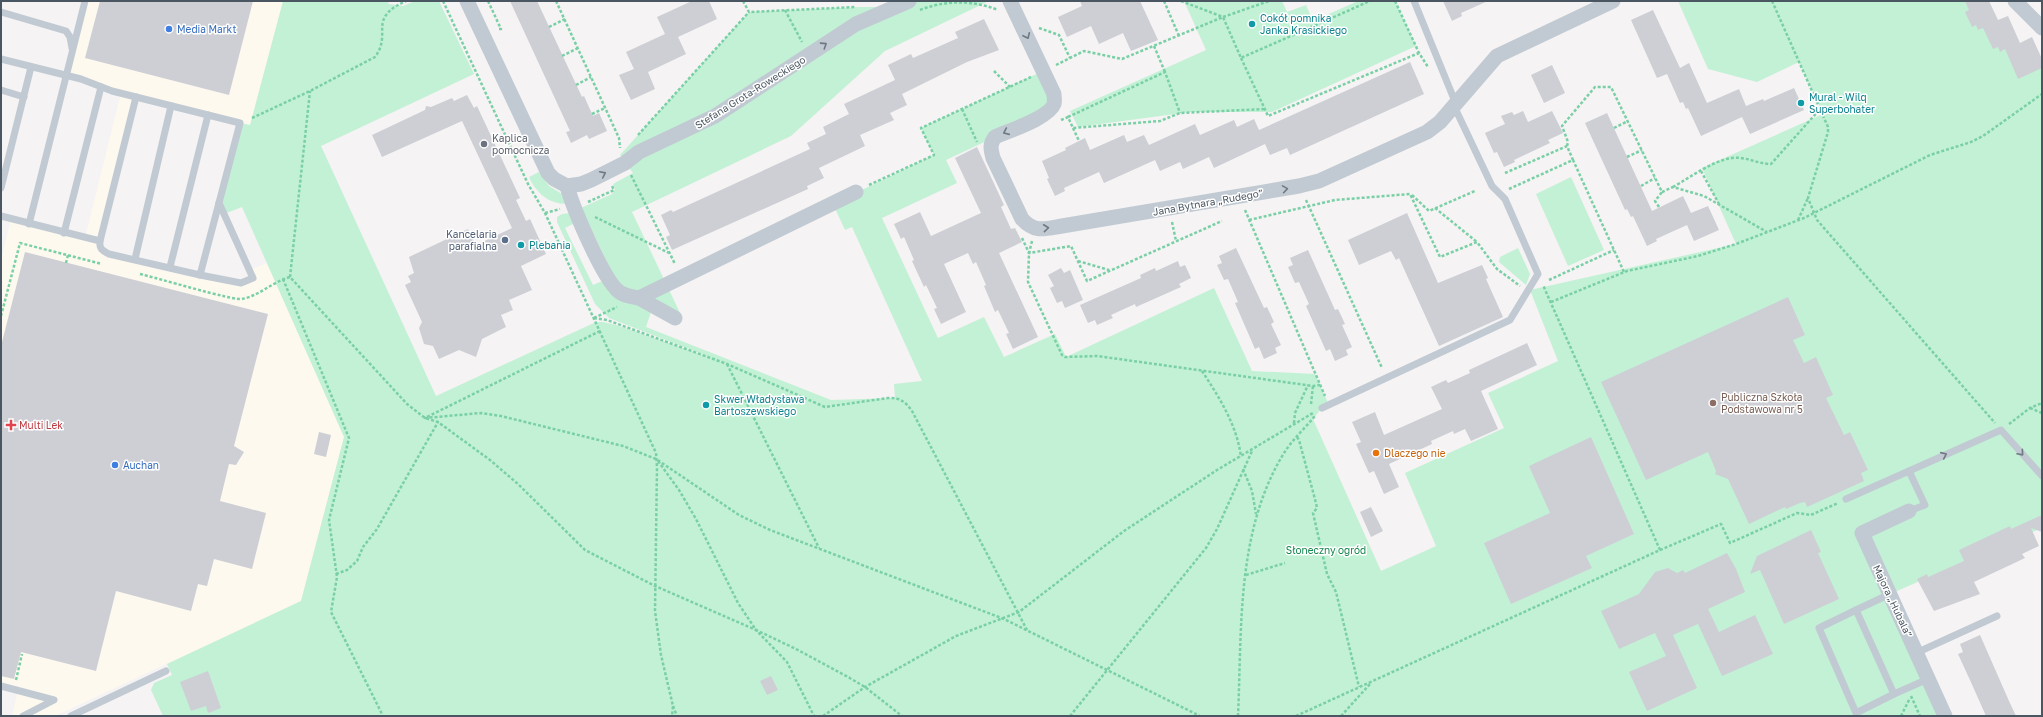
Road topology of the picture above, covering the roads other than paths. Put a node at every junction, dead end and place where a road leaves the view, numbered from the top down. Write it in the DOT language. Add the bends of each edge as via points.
graph roads {
  1 [pos="85,1"];
  2 [pos="467,1"];
  3 [pos="1414,1"];
  4 [pos="1613,1"];
  5 [pos="2015,1"];
  6 [pos="1005,6"];
  7 [pos="912,7"];
  8 [pos="1,12"];
  9 [pos="2042,28"];
  10 [pos="73,50"];
  11 [pos="1,59"];
  12 [pos="31,67"];
  13 [pos="67,76"];
  14 [pos="101,87"];
  15 [pos="1,90"];
  16 [pos="24,97"];
  17 [pos="136,97"];
  18 [pos="1455,105"];
  19 [pos="171,106"];
  20 [pos="208,115"];
  21 [pos="567,186"];
  22 [pos="1,188"];
  23 [pos="856,192"];
  24 [pos="219,203"];
  25 [pos="1,216"];
  26 [pos="29,224"];
  27 [pos="64,233"];
  28 [pos="100,242"];
  29 [pos="134,259"];
  30 [pos="170,267"];
  31 [pos="200,275"];
  32 [pos="634,297"];
  33 [pos="675,318"];
  34 [pos="1326,406"];
  35 [pos="1909,471"];
  36 [pos="2042,476"];
  37 [pos="1846,499"];
  38 [pos="1909,511"];
  39 [pos="1890,594"];
  40 [pos="1856,610"];
  41 [pos="1997,616"];
  42 [pos="1916,653"];
  43 [pos="166,671"];
  44 [pos="1928,679"];
  45 [pos="1,686"];
  46 [pos="1894,694"];
  47 [pos="24,716"];
  48 [pos="71,716"];
  49 [pos="1945,716"];
  1 -- 10 [label="lane"];
  2 -- 21 [label="street" via="544,165 554,179"];
  3 -- 18 [label="lane"];
  4 -- 18 [label="street, Jana Bytnara „Rudego”" via="1497,56"];
  5 -- 9 [label="street"];
  6 -- 18 [label="street, Jana Bytnara „Rudego”, one-way" via="1020,21 1036,70 1054,94 1054,104 1047,113 995,137 991,142 993,158 1022,219 1035,229 1319,181 1427,132"];
  21 -- 7 [label="street, Stefana Grota-Roweckiego, one-way" via="591,180 625,163 639,152 705,122 856,24"];
  8 -- 10 [label="lane" via="66,31"];
  10 -- 13 [label="lane"];
  11 -- 12 [label="lane"];
  12 -- 13 [label="lane"];
  12 -- 16 [label="lane"];
  13 -- 14 [label="lane"];
  13 -- 26 [label="lane"];
  14 -- 17 [label="lane"];
  14 -- 27 [label="lane"];
  15 -- 16 [label="lane"];
  16 -- 22 [label="lane"];
  17 -- 19 [label="lane"];
  17 -- 28 [label="lane"];
  18 -- 34 [label="lane" via="1492,186 1505,200 1538,274 1510,320"];
  19 -- 20 [label="lane"];
  19 -- 29 [label="lane"];
  20 -- 24 [label="lane" via="240,123"];
  20 -- 30 [label="lane"];
  21 -- 32 [label="street" via="574,207 609,281 620,293"];
  23 -- 32 [label="street" via="681,277"];
  24 -- 31 [label="lane"];
  24 -- 31 [label="lane" via="253,278 241,283"];
  25 -- 26 [label="lane"];
  26 -- 27 [label="lane"];
  27 -- 28 [label="lane"];
  28 -- 29 [label="lane" via="99,246 109,254"];
  29 -- 30 [label="lane"];
  30 -- 31 [label="lane"];
  32 -- 33 [label="street"];
  35 -- 36 [label="lane, one-way" via="2001,430"];
  35 -- 37 [label="lane"];
  35 -- 38 [label="lane" via="1925,505"];
  38 -- 39 [label="street, Majora „Hubala”" via="1862,533"];
  39 -- 40 [label="lane"];
  39 -- 42 [label="street, Majora „Hubala”"];
  40 -- 46 [label="lane"];
  40 -- 46 [label="lane" via="1819,628 1856,712"];
  41 -- 42 [label="lane"];
  42 -- 44 [label="street, Majora „Hubala”"];
  43 -- 48 [label="lane"];
  44 -- 46 [label="lane"];
  44 -- 49 [label="street, Majora „Hubala”"];
  45 -- 47 [label="lane" via="54,700"];
}
